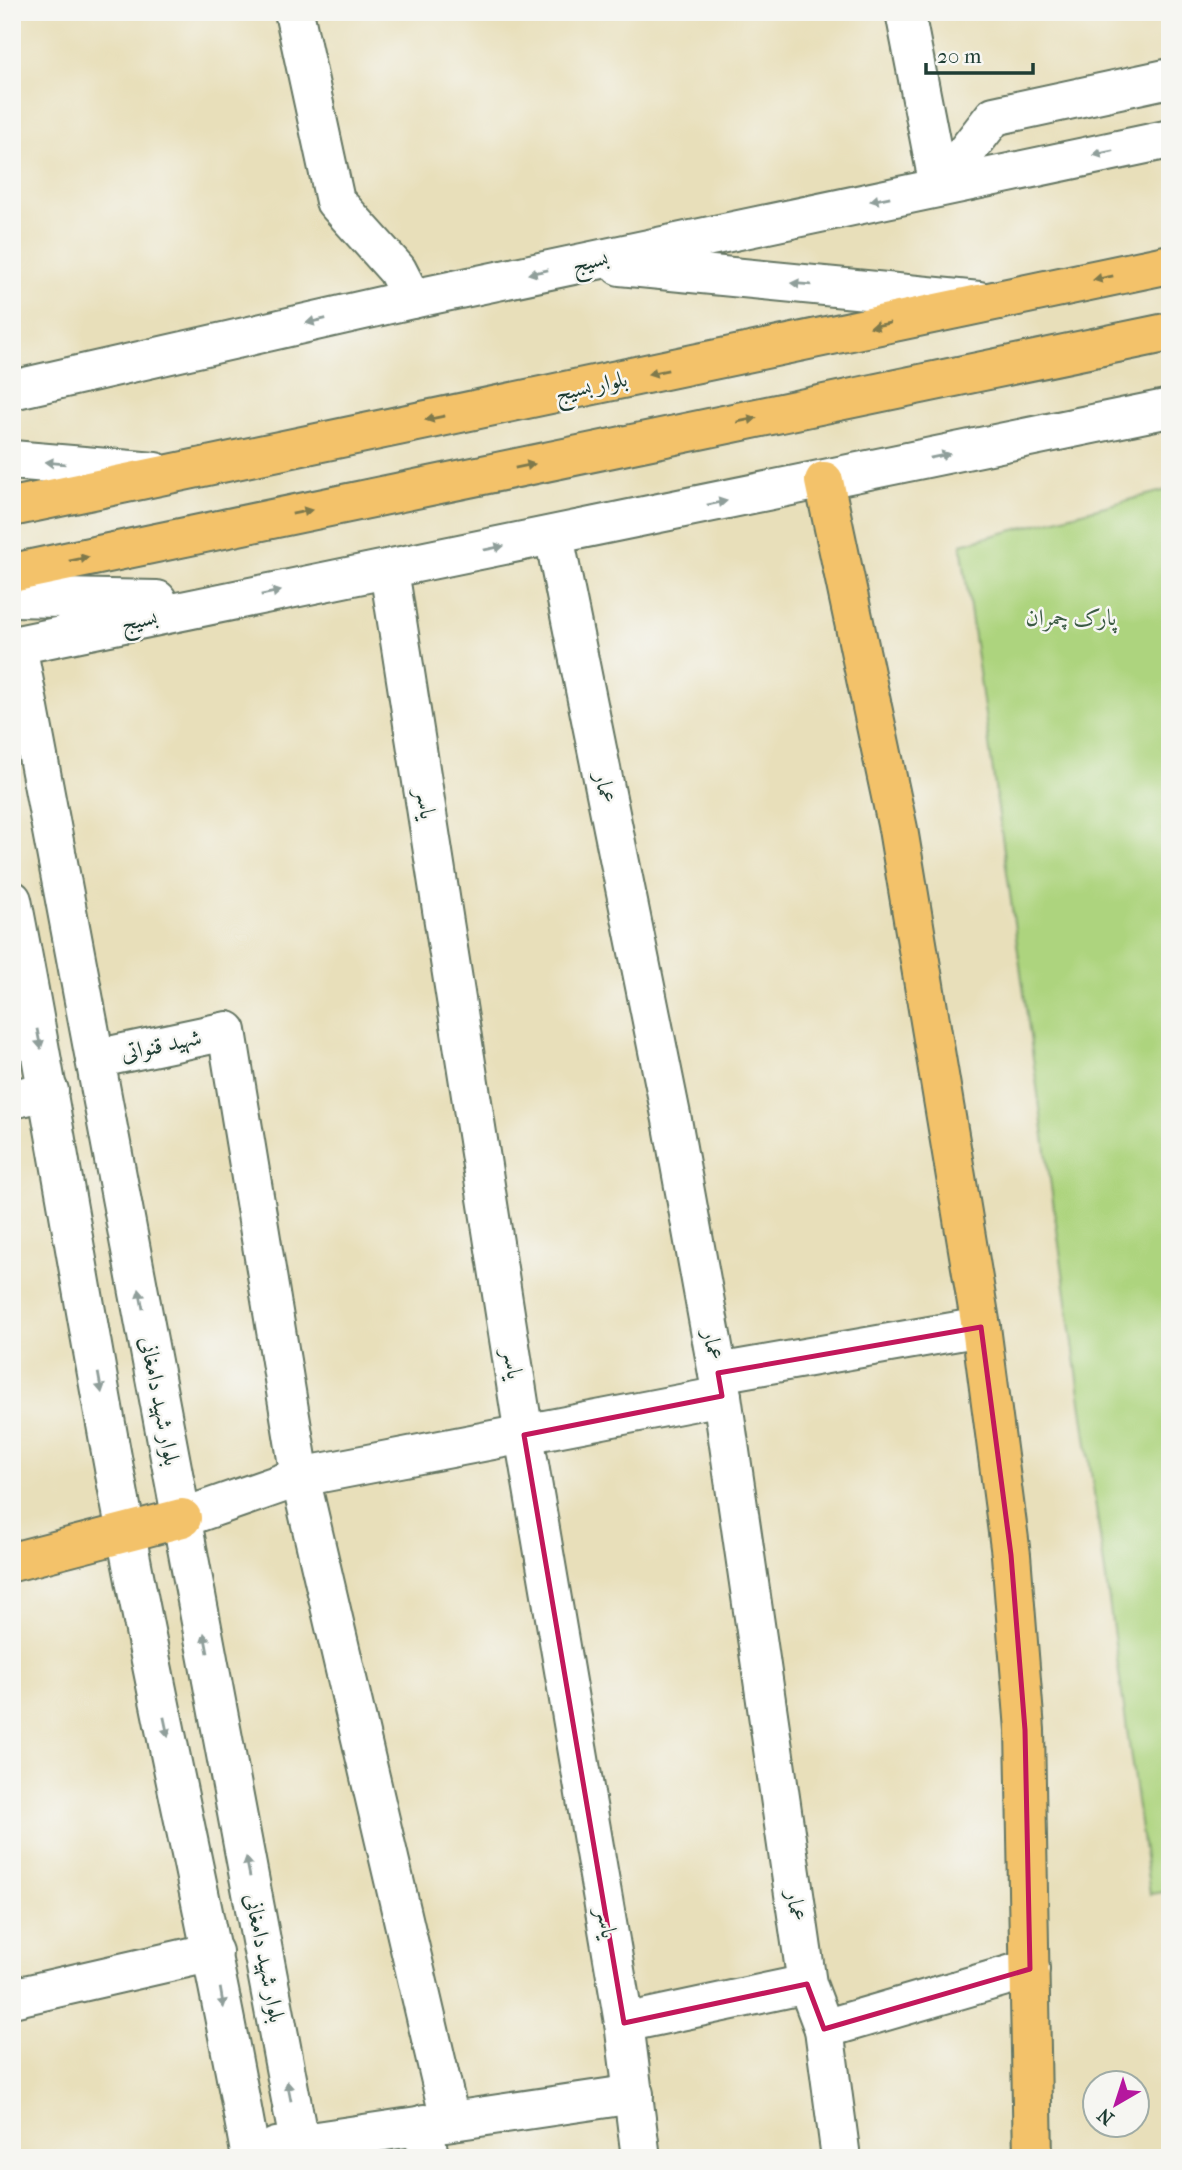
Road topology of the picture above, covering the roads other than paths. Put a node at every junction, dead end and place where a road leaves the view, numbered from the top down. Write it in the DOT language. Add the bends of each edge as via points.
graph roads {
  1 [pos="294,12"];
  2 [pos="905,12"];
  3 [pos="1170,78"];
  4 [pos="1170,139"];
  5 [pos="939,187"];
  6 [pos="584,263"];
  7 [pos="1170,264"];
  8 [pos="412,299"];
  9 [pos="991,302"];
  10 [pos="1170,332"];
  11 [pos="12,390"];
  12 [pos="1170,408"];
  13 [pos="12,460"];
  14 [pos="171,474"];
  15 [pos="824,481"];
  16 [pos="12,507"];
  17 [pos="554,536"];
  18 [pos="389,570"];
  19 [pos="12,572"];
  20 [pos="12,597"];
  21 [pos="229,602"];
  22 [pos="15,645"];
  23 [pos="12,900"];
  24 [pos="95,1059"];
  25 [pos="49,1091"];
  26 [pos="12,1099"];
  27 [pos="981,1327"];
  28 [pos="720,1384"];
  29 [pos="524,1435"];
  30 [pos="300,1478"];
  31 [pos="183,1518"];
  32 [pos="126,1534"];
  33 [pos="12,1562"];
  34 [pos="213,1952"];
  35 [pos="1030,1969"];
  36 [pos="807,1984"];
  37 [pos="12,1998"];
  38 [pos="624,2023"];
  39 [pos="824,2029"];
  40 [pos="634,2094"];
  41 [pos="434,2134"];
  42 [pos="300,2150"];
  43 [pos="244,2155"];
  44 [pos="641,2158"];
  45 [pos="841,2158"];
  46 [pos="1033,2158"];
  1 -- 8 [label="street" via="335,201 397,270"];
  2 -- 5 [label="street"];
  3 -- 5 [label="street" via="994,116"];
  4 -- 5 [label="street, بسیج, one-way"];
  5 -- 6 [label="street, بسیج, one-way"];
  6 -- 8 [label="street, بسیج, one-way"];
  9 -- 6 [label="street, one-way"];
  7 -- 9 [label="main road, بلوار بسیج, one-way"];
  8 -- 11 [label="street, بسیج, one-way"];
  9 -- 14 [label="main road, بلوار بسیج, one-way"];
  19 -- 10 [label="main road, one-way"];
  15 -- 12 [label="street, بسیج, one-way"];
  14 -- 13 [label="street, one-way"];
  14 -- 16 [label="main road, بلوار بسیج"];
  17 -- 15 [label="street, بسیج, one-way"];
  15 -- 27 [label="main road" via="898,829"];
  18 -- 17 [label="street, بسیج, one-way"];
  17 -- 28 [label="street, عمار" via="672,1120"];
  21 -- 18 [label="street, بسیج, one-way"];
  18 -- 29 [label="street, یاسر"];
  20 -- 21 [label="street"];
  21 -- 22 [label="street, بسیج"];
  22 -- 24 [label="street, بلوار شهید دامغانی"];
  23 -- 25 [label="street, one-way"];
  24 -- 30 [label="street, شهید قنواتی" via="227,1031"];
  31 -- 24 [label="street, بلوار شهید دامغانی, one-way"];
  25 -- 26 [label="street"];
  25 -- 32 [label="street, one-way"];
  27 -- 28 [label="street"];
  27 -- 35 [label="main road" via="1012,1555 1026,1730"];
  28 -- 29 [label="street"];
  28 -- 36 [label="street, عمار"];
  29 -- 30 [label="street"];
  29 -- 38 [label="street, یاسر"];
  30 -- 31 [label="street"];
  30 -- 41 [label="street"];
  31 -- 32 [label="main road"];
  42 -- 31 [label="street, بلوار شهید دامغانی, one-way"];
  32 -- 33 [label="main road"];
  32 -- 34 [label="street, one-way"];
  34 -- 37 [label="street"];
  34 -- 43 [label="street, one-way"];
  35 -- 39 [label="street"];
  35 -- 46 [label="main road"];
  36 -- 38 [label="street"];
  36 -- 39 [label="street, عمار"];
  38 -- 40 [label="street, یاسر"];
  39 -- 45 [label="street, عمار"];
  40 -- 41 [label="street"];
  40 -- 44 [label="street, یاسر"];
  41 -- 42 [label="street"];
  42 -- 43 [label="street"];
}
